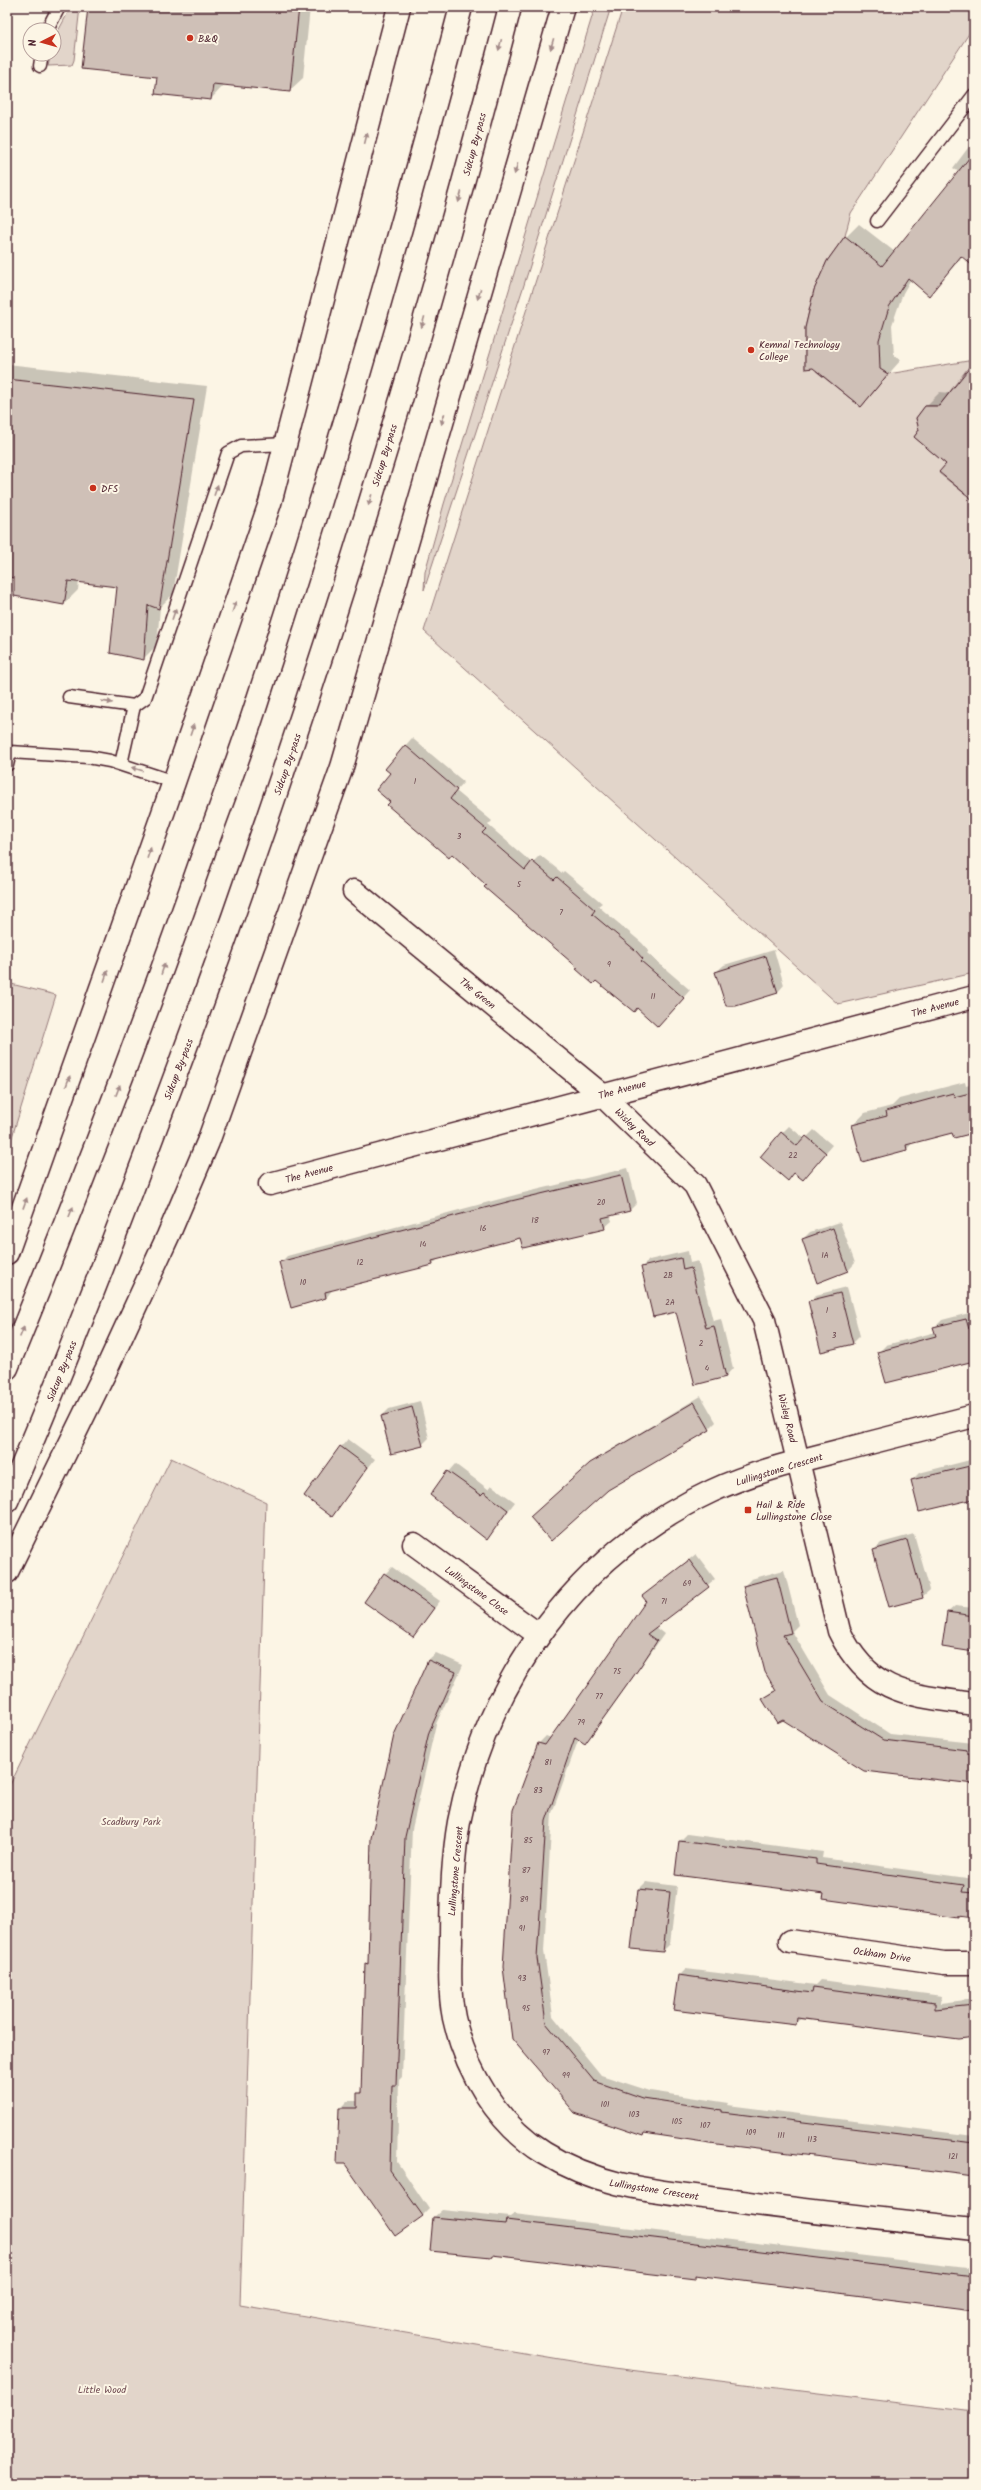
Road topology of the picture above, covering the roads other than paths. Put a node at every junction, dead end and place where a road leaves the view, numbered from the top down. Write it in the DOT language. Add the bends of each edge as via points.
graph roads {
  1 [pos="59,7"];
  2 [pos="399,7"];
  3 [pos="461,7"];
  4 [pos="510,7"];
  5 [pos="563,7"];
  6 [pos="51,22"];
  7 [pos="974,95"];
  8 [pos="877,221"];
  9 [pos="286,444"];
  10 [pos="69,697"];
  11 [pos="134,706"];
  12 [pos="7,764"];
  13 [pos="121,764"];
  14 [pos="174,782"];
  15 [pos="354,891"];
  16 [pos="974,997"];
  17 [pos="602,1095"];
  18 [pos="270,1184"];
  19 [pos="7,1253"];
  20 [pos="7,1368"];
  21 [pos="974,1416"];
  22 [pos="799,1461"];
  23 [pos="7,1501"];
  24 [pos="414,1544"];
  25 [pos="7,1572"];
  26 [pos="539,1635"];
  27 [pos="974,1704"];
  28 [pos="790,1941"];
  29 [pos="974,1962"];
  30 [pos="974,2229"];
  1 -- 6 [label="lane"];
  9 -- 2 [label="main road, one-way"];
  20 -- 3 [label="main road, one-way" via="76,1199 158,984 258,701 393,254"];
  4 -- 23 [label="main road, Sidcup By-pass, one-way" via="466,176 304,716 207,994 125,1210"];
  5 -- 25 [label="main road, one-way" via="342,767 208,1142 168,1236 111,1358"];
  7 -- 8 [label="lane"];
  11 -- 9 [label="lane, one-way" via="145,698 228,453 241,446"];
  14 -- 9 [label="main road, one-way" via="270,503"];
  10 -- 11 [label="lane, one-way"];
  11 -- 13 [label="lane"];
  12 -- 13 [label="lane" via="10,752 88,757"];
  14 -- 13 [label="lane, one-way"];
  19 -- 14 [label="main road, one-way"];
  15 -- 17 [label="main road, The Green"];
  16 -- 17 [label="main road, The Avenue"];
  17 -- 18 [label="main road, The Avenue"];
  17 -- 22 [label="main road, Wisley Road" via="695,1185 764,1320"];
  21 -- 22 [label="main road, Lullingstone Crescent"];
  22 -- 26 [label="main road, Lullingstone Crescent" via="714,1490 655,1524 589,1577"];
  22 -- 27 [label="main road, Wisley Road" via="839,1631 850,1653 869,1673 890,1688 915,1696"];
  24 -- 26 [label="main road, Lullingstone Close"];
  26 -- 30 [label="main road, Lullingstone Crescent" via="512,1677 482,1739 467,1786 454,1862 450,1985 454,2017 463,2048 479,2084 497,2111 515,2131 540,2151 570,2168 601,2181 758,2204"];
  28 -- 29 [label="main road, Ockham Drive" via="944,1963"];
}
